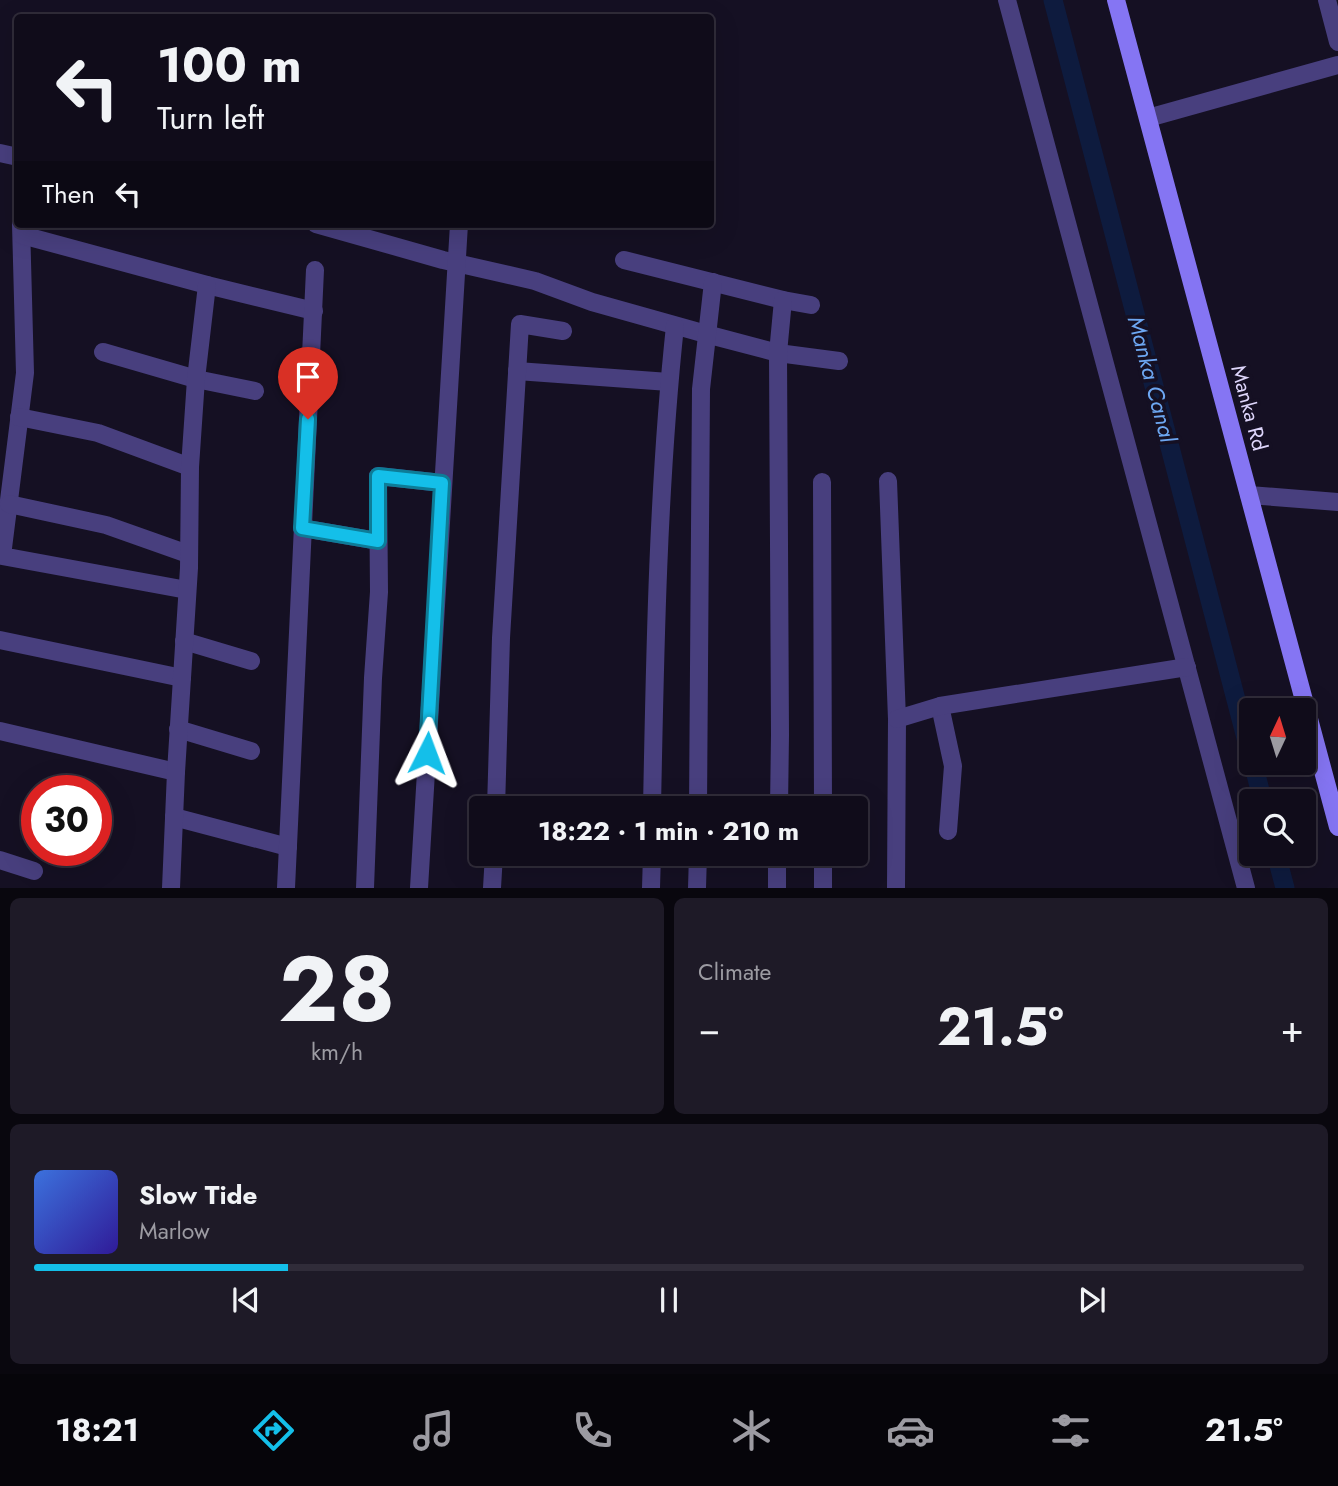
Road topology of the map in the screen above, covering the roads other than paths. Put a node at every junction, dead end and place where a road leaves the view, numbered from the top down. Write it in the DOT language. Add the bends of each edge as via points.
graph roads {
  1 [pos="1007,0"];
  2 [pos="1116,0"];
  3 [pos="1327,0"];
  4 [pos="1338,42"];
  5 [pos="1338,65"];
  6 [pos="1148,118"];
  7 [pos="330,228"];
  8 [pos="459,228"];
  9 [pos="21,229"];
  10 [pos="625,260"];
  11 [pos="456,263"];
  12 [pos="316,270"];
  13 [pos="713,282"];
  14 [pos="207,285"];
  15 [pos="783,300"];
  16 [pos="811,305"];
  17 [pos="314,310"];
  18 [pos="675,326"];
  19 [pos="563,331"];
  20 [pos="706,334"];
  21 [pos="103,352"];
  22 [pos="778,353"];
  23 [pos="839,361"];
  24 [pos="517,371"];
  25 [pos="196,379"];
  26 [pos="669,382"];
  27 [pos="255,391"];
  28 [pos="19,417"];
  29 [pos="190,467"];
  30 [pos="888,481"];
  31 [pos="822,482"];
  32 [pos="442,483"];
  33 [pos="1249,495"];
  34 [pos="1338,502"];
  35 [pos="9,504"];
  36 [pos="302,528"];
  37 [pos="378,541"];
  38 [pos="188,555"];
  39 [pos="187,590"];
  40 [pos="0,640"];
  41 [pos="184,641"];
  42 [pos="251,661"];
  43 [pos="1187,667"];
  44 [pos="182,678"];
  45 [pos="940,706"];
  46 [pos="897,719"];
  47 [pos="178,729"];
  48 [pos="0,731"];
  49 [pos="251,751"];
  50 [pos="176,772"];
  51 [pos="496,796"];
  52 [pos="652,796"];
  53 [pos="698,796"];
  54 [pos="779,796"];
  55 [pos="823,796"];
  56 [pos="1334,799"];
  57 [pos="174,817"];
  58 [pos="1338,827"];
  59 [pos="948,831"];
  60 [pos="288,847"];
  61 [pos="0,860"];
  62 [pos="493,866"];
  63 [pos="652,866"];
  64 [pos="698,866"];
  65 [pos="778,866"];
  66 [pos="823,866"];
  67 [pos="34,871"];
  68 [pos="171,887"];
  69 [pos="286,887"];
  70 [pos="365,887"];
  71 [pos="419,887"];
  72 [pos="492,887"];
  73 [pos="651,887"];
  74 [pos="697,887"];
  75 [pos="777,887"];
  76 [pos="822,887"];
  77 [pos="896,887"];
  78 [pos="1246,887"];
  1 -- 43 [label="street"];
  2 -- 6 [label="main road, Manka Rd"];
  3 -- 4 [label="street"];
  5 -- 6 [label="street"];
  6 -- 33 [label="main road, Manka Rd"];
  7 -- 11 [label="street"];
  8 -- 11 [label="street"];
  9 -- 14 [label="street"];
  9 -- 28 [label="street" via="25,373"];
  10 -- 13 [label="street"];
  11 -- 18 [label="street" via="534,281"];
  11 -- 32 [label="street"];
  12 -- 17 [label="street"];
  13 -- 15 [label="street"];
  13 -- 20 [label="street"];
  14 -- 17 [label="street"];
  14 -- 25 [label="street"];
  15 -- 16 [label="street"];
  15 -- 22 [label="street"];
  17 -- 36 [label="street"];
  18 -- 20 [label="street"];
  18 -- 26 [label="street"];
  19 -- 24 [label="street" via="520,324"];
  20 -- 22 [label="street"];
  20 -- 53 [label="street" via="701,389"];
  21 -- 25 [label="street"];
  22 -- 23 [label="street"];
  22 -- 54 [label="street"];
  24 -- 26 [label="street"];
  24 -- 51 [label="street"];
  25 -- 27 [label="street"];
  25 -- 29 [label="street"];
  26 -- 52 [label="street"];
  28 -- 29 [label="street" via="98,433"];
  28 -- 35 [label="street"];
  29 -- 38 [label="street"];
  30 -- 46 [label="street"];
  31 -- 55 [label="street"];
  32 -- 37 [label="street" via="378,476"];
  32 -- 71 [label="street"];
  33 -- 34 [label="street"];
  33 -- 56 [label="main road, Manka Rd"];
  35 -- 38 [label="street" via="106,525"];
  35 -- 39 [label="street" via="2,556"];
  36 -- 37 [label="street"];
  36 -- 60 [label="street"];
  37 -- 70 [label="street"];
  38 -- 39 [label="street"];
  39 -- 41 [label="street"];
  40 -- 44 [label="street"];
  41 -- 42 [label="street"];
  41 -- 44 [label="street"];
  43 -- 45 [label="street"];
  43 -- 78 [label="street"];
  44 -- 47 [label="street"];
  45 -- 46 [label="street"];
  45 -- 59 [label="street" via="953,766"];
  46 -- 77 [label="street"];
  47 -- 49 [label="street"];
  47 -- 50 [label="street"];
  48 -- 50 [label="street"];
  50 -- 57 [label="street"];
  56 -- 58 [label="main road, Manka Rd"];
  57 -- 60 [label="street"];
  57 -- 68 [label="street"];
  60 -- 69 [label="street"];
  61 -- 67 [label="street"];
  62 -- 72 [label="street"];
  63 -- 73 [label="street"];
  64 -- 74 [label="street"];
  65 -- 75 [label="street"];
  66 -- 76 [label="street"];
}
